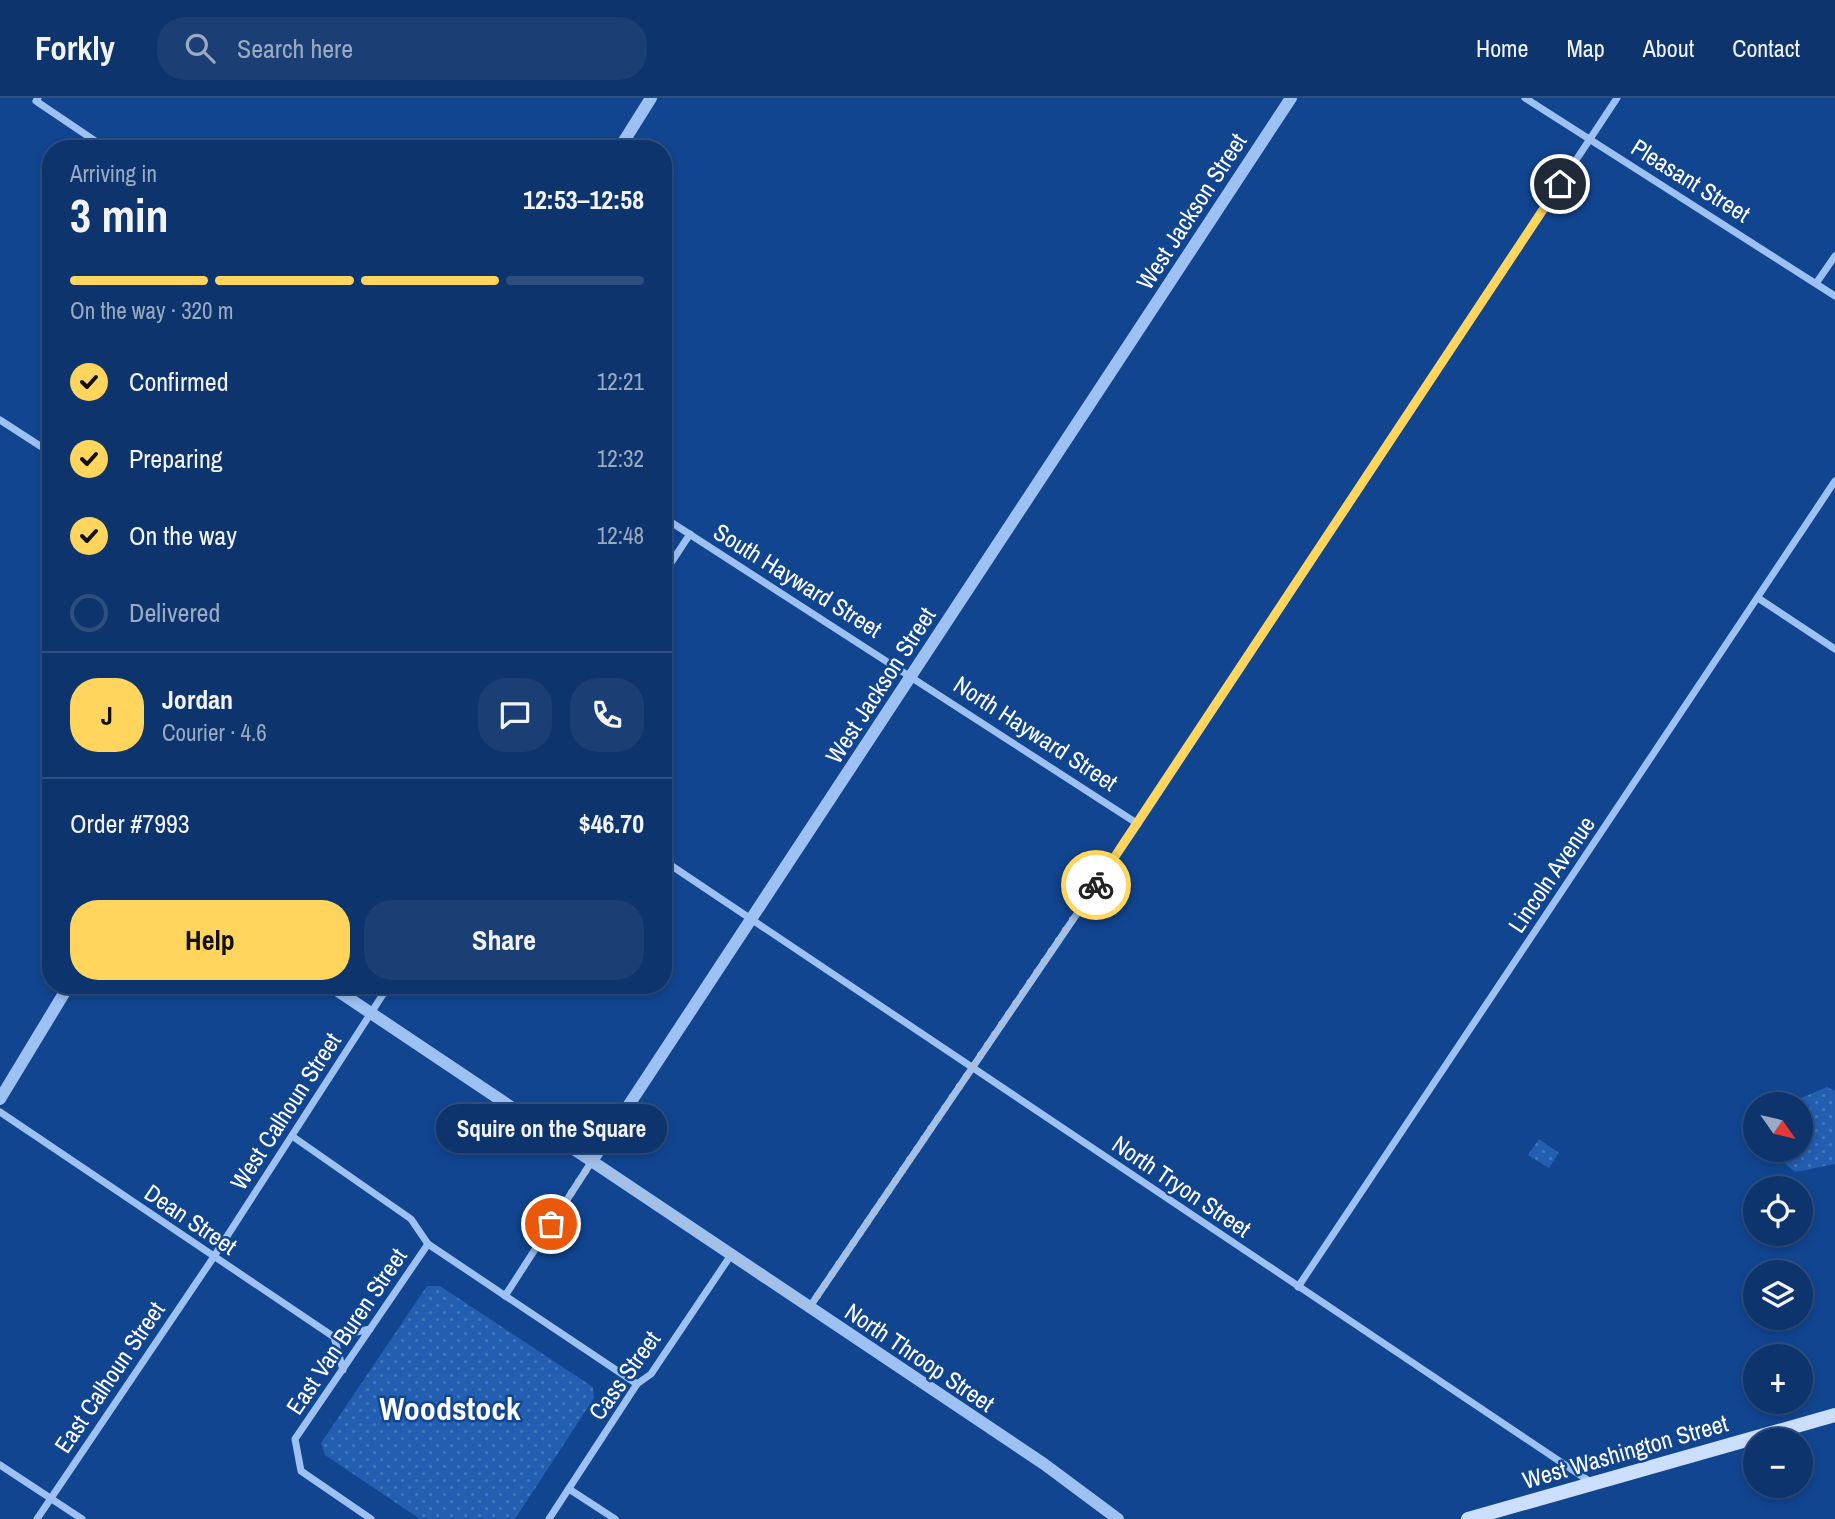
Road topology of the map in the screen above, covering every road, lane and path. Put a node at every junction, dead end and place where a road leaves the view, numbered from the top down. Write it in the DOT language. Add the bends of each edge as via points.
graph roads {
  1 [pos="651,98"];
  2 [pos="1290,98"];
  3 [pos="1525,98"];
  4 [pos="1617,98"];
  5 [pos="37,100"];
  6 [pos="1590,139"];
  7 [pos="94,140"];
  8 [pos="625,140"];
  9 [pos="1835,256"];
  10 [pos="1816,282"];
  11 [pos="1835,296"];
  12 [pos="0,420"];
  13 [pos="42,447"];
  14 [pos="1835,481"];
  15 [pos="672,523"];
  16 [pos="690,534"];
  17 [pos="672,561"];
  18 [pos="1758,598"];
  19 [pos="1835,649"];
  20 [pos="912,675"];
  21 [pos="1138,824"];
  22 [pos="672,866"];
  23 [pos="751,920"];
  24 [pos="64,994"];
  25 [pos="342,994"];
  26 [pos="382,994"];
  27 [pos="370,1013"];
  28 [pos="971,1066"];
  29 [pos="0,1099"];
  30 [pos="0,1112"];
  31 [pos="292,1136"];
  32 [pos="592,1161"];
  33 [pos="428,1244"];
  34 [pos="731,1255"];
  35 [pos="213,1258"];
  36 [pos="1298,1287"];
  37 [pos="505,1296"];
  38 [pos="809,1308"];
  39 [pos="370,1329"];
  40 [pos="334,1337"];
  41 [pos="343,1370"];
  42 [pos="637,1384"];
  43 [pos="1835,1415"];
  44 [pos="0,1465"];
  45 [pos="1592,1483"];
  46 [pos="569,1489"];
  47 [pos="50,1499"];
  48 [pos="367,1518"];
  49 [pos="37,1519"];
  50 [pos="82,1519"];
  51 [pos="549,1519"];
  52 [pos="615,1519"];
  53 [pos="1118,1519"];
  54 [pos="1468,1519"];
  1 -- 8 [label="street"];
  2 -- 20 [label="street, West Jackson Street"];
  3 -- 6 [label="street, Pleasant Street"];
  4 -- 6 [label="street"];
  5 -- 7 [label="street"];
  6 -- 10 [label="street, Pleasant Street"];
  6 -- 21 [label="street"];
  9 -- 10 [label="street"];
  10 -- 11 [label="street, Pleasant Street"];
  12 -- 13 [label="street"];
  14 -- 18 [label="street, Lincoln Avenue"];
  15 -- 16 [label="street, South Hayward Street"];
  16 -- 17 [label="street"];
  16 -- 20 [label="street, South Hayward Street"];
  18 -- 19 [label="street"];
  18 -- 36 [label="street, Lincoln Avenue"];
  20 -- 21 [label="street, North Hayward Street"];
  20 -- 23 [label="street, West Jackson Street"];
  21 -- 28 [label="street"];
  22 -- 23 [label="street, North Tryon Street"];
  23 -- 28 [label="street, North Tryon Street"];
  23 -- 32 [label="street, West Jackson Street"];
  24 -- 29 [label="street"];
  25 -- 27 [label="street, North Throop Street"];
  26 -- 27 [label="street, West Calhoun Street"];
  27 -- 31 [label="street, West Calhoun Street"];
  27 -- 32 [label="street, North Throop Street"];
  28 -- 36 [label="street, North Tryon Street"];
  28 -- 38 [label="street"];
  30 -- 35 [label="street, Dean Street"];
  31 -- 33 [label="street" via="411,1219"];
  31 -- 35 [label="street, West Calhoun Street"];
  32 -- 34 [label="street, North Throop Street"];
  32 -- 37 [label="street, West Jackson Street"];
  33 -- 37 [label="street"];
  33 -- 39 [label="street, East Van Buren Street"];
  34 -- 38 [label="street, North Throop Street"];
  34 -- 42 [label="street, Cass Street" via="651,1374"];
  35 -- 40 [label="street, Dean Street"];
  35 -- 47 [label="street, East Calhoun Street"];
  36 -- 45 [label="street, North Tryon Street"];
  37 -- 42 [label="street"];
  38 -- 53 [label="street, North Throop Street" via="1044,1464"];
  39 -- 40 [label="street"];
  39 -- 41 [label="street, East Van Buren Street"];
  40 -- 41 [label="street"];
  41 -- 48 [label="street, East Van Buren Street" via="295,1439 301,1471"];
  42 -- 46 [label="street, Cass Street"];
  43 -- 45 [label="main road, West Washington Street"];
  44 -- 47 [label="street"];
  45 -- 54 [label="main road, West Washington Street"];
  46 -- 51 [label="street, Cass Street"];
  46 -- 52 [label="street"];
  47 -- 49 [label="street, East Calhoun Street"];
  47 -- 50 [label="street"];
}
